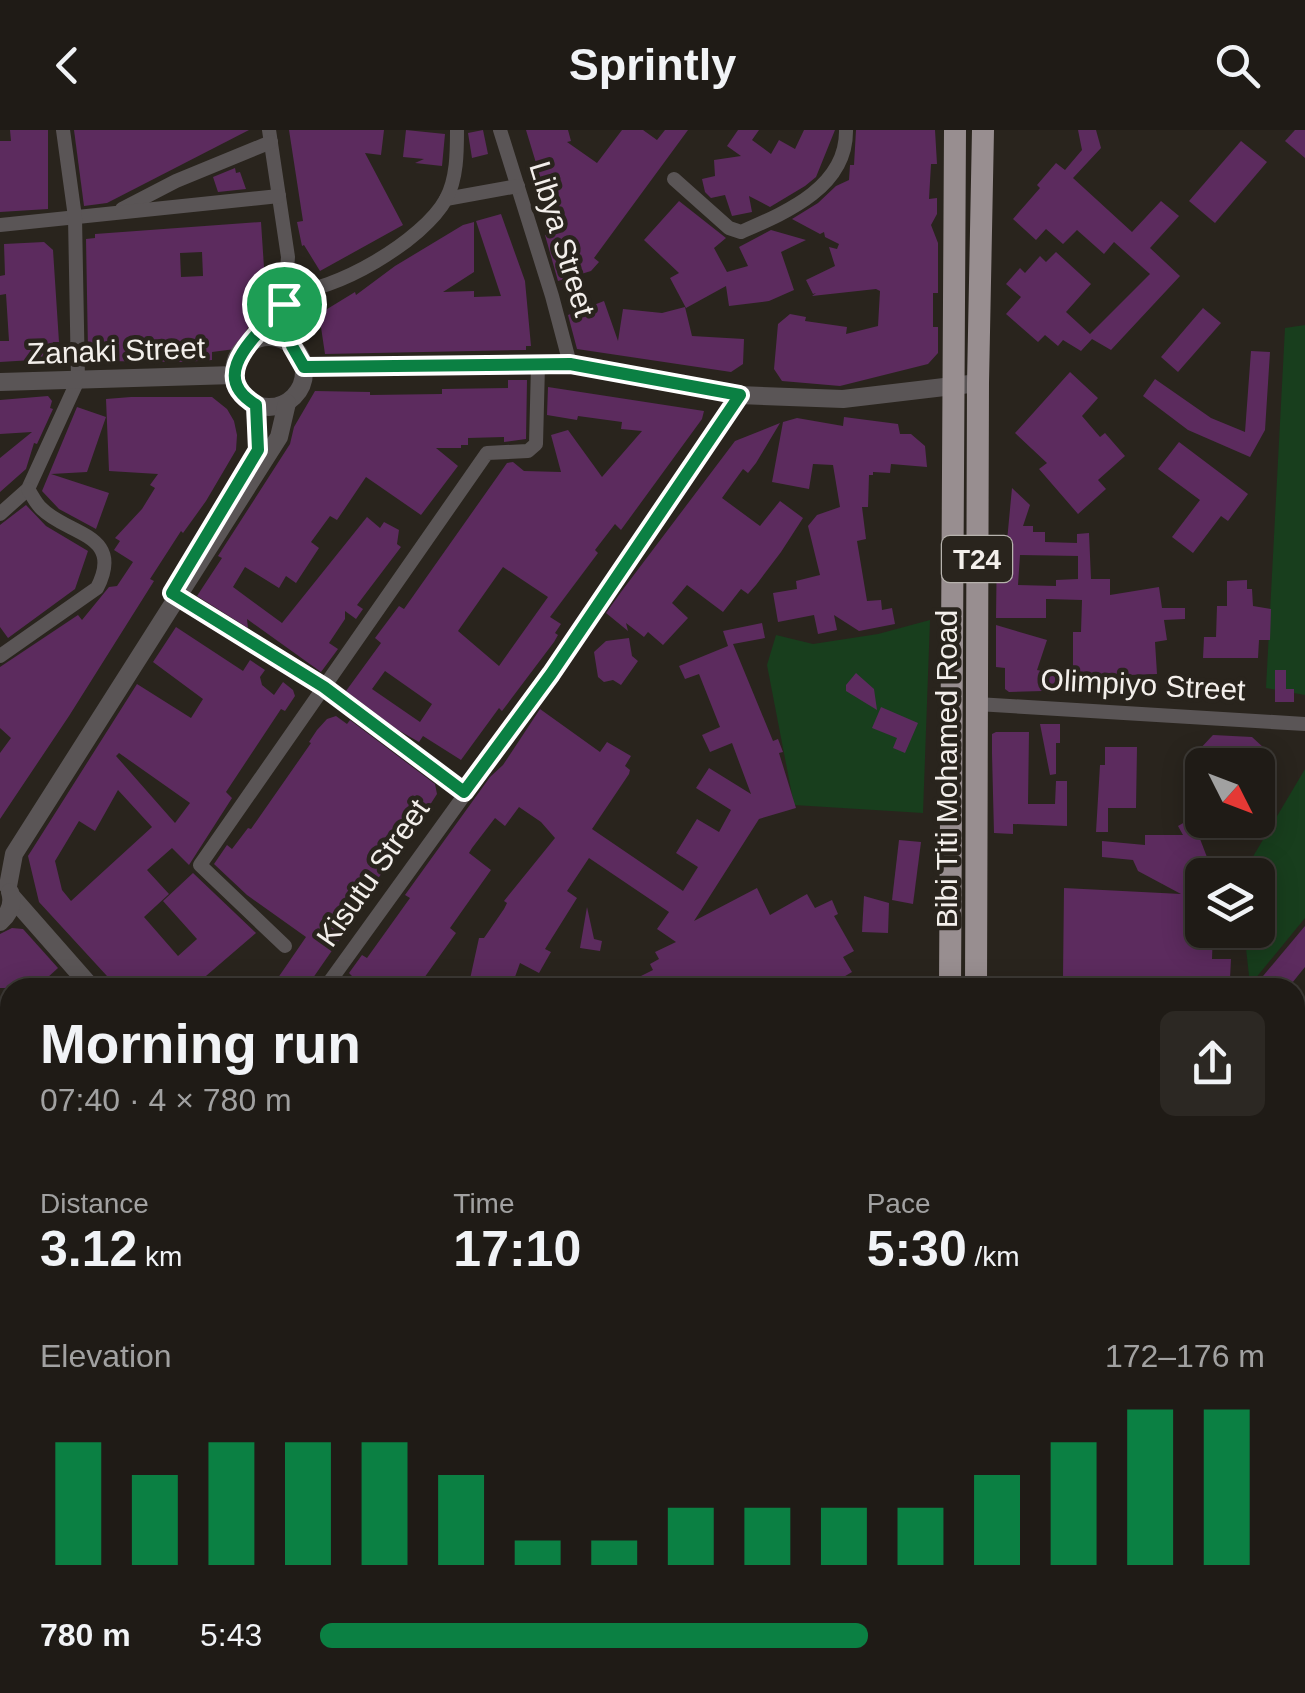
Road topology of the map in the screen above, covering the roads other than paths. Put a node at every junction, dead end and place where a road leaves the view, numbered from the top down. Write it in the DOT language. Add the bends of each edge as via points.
graph roads {
  1 [pos="63,130"];
  2 [pos="456,130"];
  3 [pos="500,130"];
  4 [pos="846,130"];
  5 [pos="955,130"];
  6 [pos="983,130"];
  7 [pos="270,136"];
  8 [pos="674,179"];
  9 [pos="518,186"];
  10 [pos="279,196"];
  11 [pos="446,198"];
  12 [pos="112,214"];
  13 [pos="75,217"];
  14 [pos="0,225"];
  15 [pos="285,298"];
  16 [pos="253,341"];
  17 [pos="292,346"];
  18 [pos="570,364"];
  19 [pos="538,365"];
  20 [pos="304,367"];
  21 [pos="234,375"];
  22 [pos="78,380"];
  23 [pos="0,382"];
  24 [pos="978,382"];
  25 [pos="952,386"];
  26 [pos="740,395"];
  27 [pos="288,402"];
  28 [pos="256,405"];
  29 [pos="28,489"];
  30 [pos="0,514"];
  31 [pos="175,595"];
  32 [pos="0,656"];
  33 [pos="324,687"];
  34 [pos="977,704"];
  35 [pos="1305,724"];
  36 [pos="464,792"];
  37 [pos="0,860"];
  38 [pos="7,887"];
  39 [pos="3,919"];
  40 [pos="36,924"];
  41 [pos="285,946"];
  42 [pos="83,978"];
  43 [pos="333,978"];
  44 [pos="950,978"];
  45 [pos="976,978"];
  1 -- 13 [label="street"];
  2 -- 11 [label="street"];
  3 -- 9 [label="street, Libya Street"];
  4 -- 8 [label="street" via="844,157 830,179 742,232"];
  5 -- 25 [label="highway, Bibi Titi Mohamed Road / T24"];
  6 -- 24 [label="highway, Bibi Titi Mohamed Road / T24"];
  7 -- 10 [label="street"];
  7 -- 12 [label="street"];
  9 -- 11 [label="street"];
  9 -- 18 [label="street, Libya Street"];
  10 -- 12 [label="street"];
  10 -- 15 [label="street" via="288,257"];
  11 -- 15 [label="street" via="422,226 368,265"];
  12 -- 13 [label="street"];
  13 -- 14 [label="street"];
  13 -- 22 [label="street"];
  15 -- 16 [label="street"];
  15 -- 17 [label="street"];
  16 -- 17 [label="street" via="274,338"];
  16 -- 21 [label="street" via="238,356"];
  17 -- 20 [label="street"];
  18 -- 19 [label="street"];
  18 -- 26 [label="street"];
  19 -- 20 [label="street"];
  19 -- 33 [label="street" via="536,444 528,451 488,453"];
  20 -- 27 [label="street" via="301,387"];
  21 -- 22 [label="street, Zanaki Street"];
  21 -- 28 [label="street" via="239,391"];
  22 -- 23 [label="street, Zanaki Street"];
  22 -- 29 [label="street"];
  24 -- 25 [label="street"];
  24 -- 34 [label="highway, Bibi Titi Mohamed Road / T24"];
  25 -- 26 [label="street" via="843,399"];
  25 -- 44 [label="highway, Bibi Titi Mohamed Road / T24"];
  26 -- 36 [label="street, Kisutu Street"];
  27 -- 28 [label="street"];
  27 -- 31 [label="street" via="279,436"];
  28 -- 31 [label="street" via="258,450"];
  29 -- 30 [label="street"];
  29 -- 32 [label="street" via="43,510 102,548 101,579"];
  31 -- 33 [label="street"];
  31 -- 37 [label="street"];
  31 -- 38 [label="street" via="14,854"];
  33 -- 36 [label="street"];
  33 -- 41 [label="street" via="200,865"];
  34 -- 35 [label="street, Olimpiyo Street"];
  34 -- 45 [label="highway, Bibi Titi Mohamed Road / T24"];
  36 -- 43 [label="street, Kisutu Street"];
  38 -- 39 [label="street"];
  38 -- 40 [label="street"];
  39 -- 40 [label="street"];
  40 -- 42 [label="street"];
}
